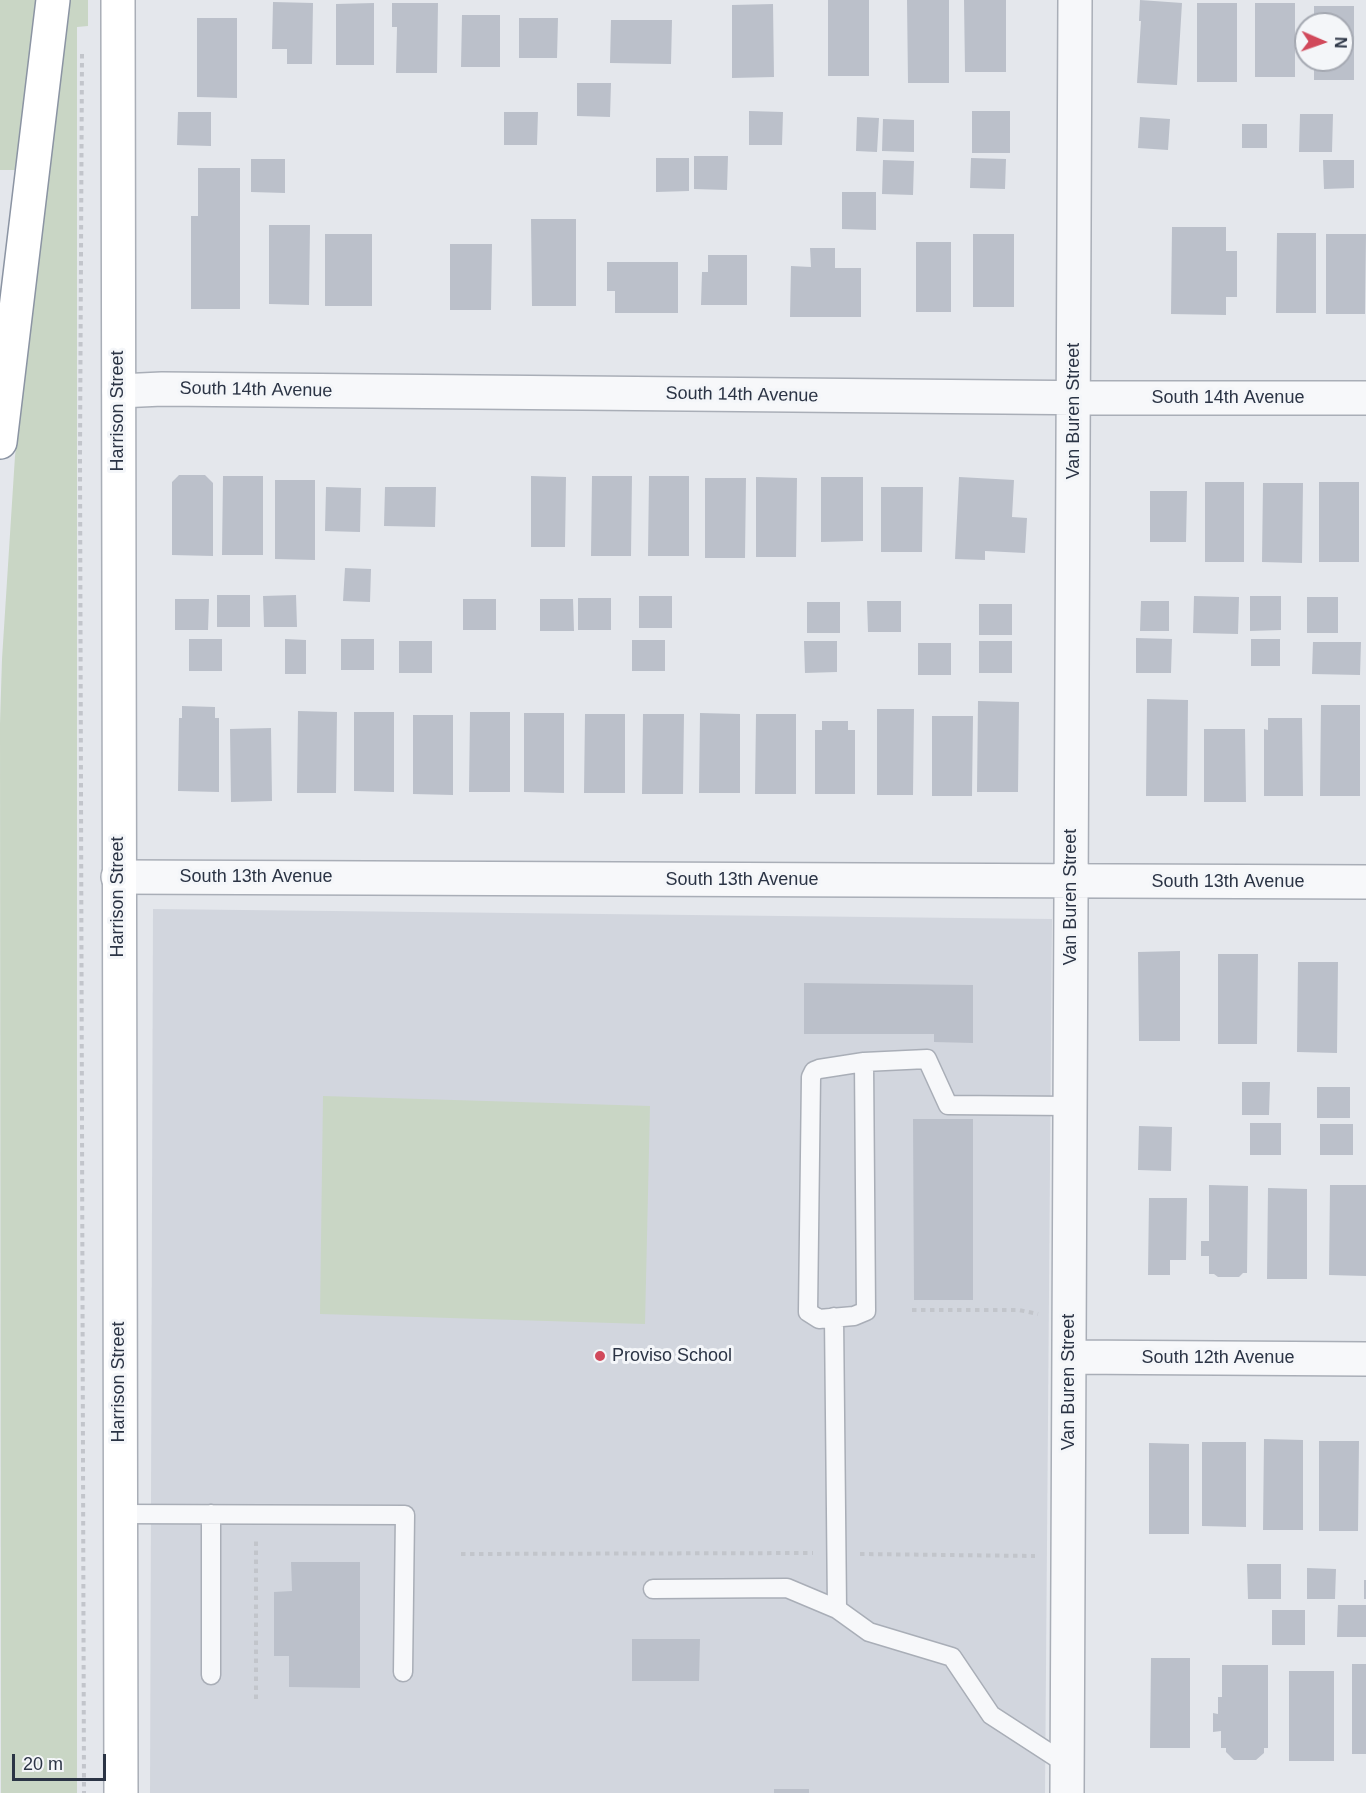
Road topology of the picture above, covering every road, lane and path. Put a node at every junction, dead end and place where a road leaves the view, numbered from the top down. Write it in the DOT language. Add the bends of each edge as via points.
graph roads {
  1 [pos="52,0"];
  2 [pos="118,0"];
  3 [pos="1075,0"];
  4 [pos="82,53"];
  5 [pos="119,391"];
  6 [pos="1074,398"];
  7 [pos="1366,398"];
  8 [pos="0,442"];
  9 [pos="118,877"];
  10 [pos="1072,881"];
  11 [pos="1366,882"];
  12 [pos="864,1062"];
  13 [pos="1071,1106"];
  14 [pos="912,1310"];
  15 [pos="1045,1314"];
  16 [pos="834,1317"];
  17 [pos="1069,1357"];
  18 [pos="1366,1359"];
  19 [pos="120,1514"];
  20 [pos="211,1514"];
  21 [pos="257,1514"];
  22 [pos="837,1553"];
  23 [pos="461,1554"];
  24 [pos="1045,1556"];
  25 [pos="653,1589"];
  26 [pos="837,1609"];
  27 [pos="403,1672"];
  28 [pos="211,1675"];
  29 [pos="256,1699"];
  30 [pos="1067,1779"];
  31 [pos="84,1793"];
  32 [pos="121,1793"];
  1 -- 8 [label="main road"];
  2 -- 5 [label="main road, Harrison Street"];
  3 -- 6 [label="street, Van Buren Street"];
  4 -- 31 [label="path"];
  5 -- 6 [label="street, South 14th Avenue"];
  5 -- 9 [label="main road, Harrison Street"];
  6 -- 7 [label="street, South 14th Avenue"];
  6 -- 10 [label="street, Van Buren Street"];
  9 -- 10 [label="street, South 13th Avenue"];
  9 -- 19 [label="main road, Harrison Street"];
  10 -- 11 [label="street, South 13th Avenue"];
  10 -- 13 [label="street, Van Buren Street"];
  12 -- 13 [label="lane" via="927,1059 948,1106"];
  12 -- 16 [label="lane" via="866,1311"];
  12 -- 16 [label="lane" via="819,1069 811,1077 808,1312 819,1319"];
  13 -- 17 [label="street, Van Buren Street"];
  14 -- 15 [label="path" via="1019,1310"];
  16 -- 22 [label="lane"];
  17 -- 18 [label="street, South 12th Avenue"];
  17 -- 30 [label="street, Van Buren Street"];
  19 -- 20 [label="lane"];
  19 -- 32 [label="main road, Harrison Street"];
  20 -- 21 [label="lane"];
  20 -- 28 [label="lane"];
  21 -- 27 [label="lane" via="405,1515"];
  21 -- 29 [label="path"];
  22 -- 23 [label="path"];
  22 -- 24 [label="path"];
  22 -- 26 [label="lane"];
  25 -- 26 [label="lane" via="788,1588"];
  26 -- 30 [label="lane" via="870,1632 952,1657 990,1716"];
}
